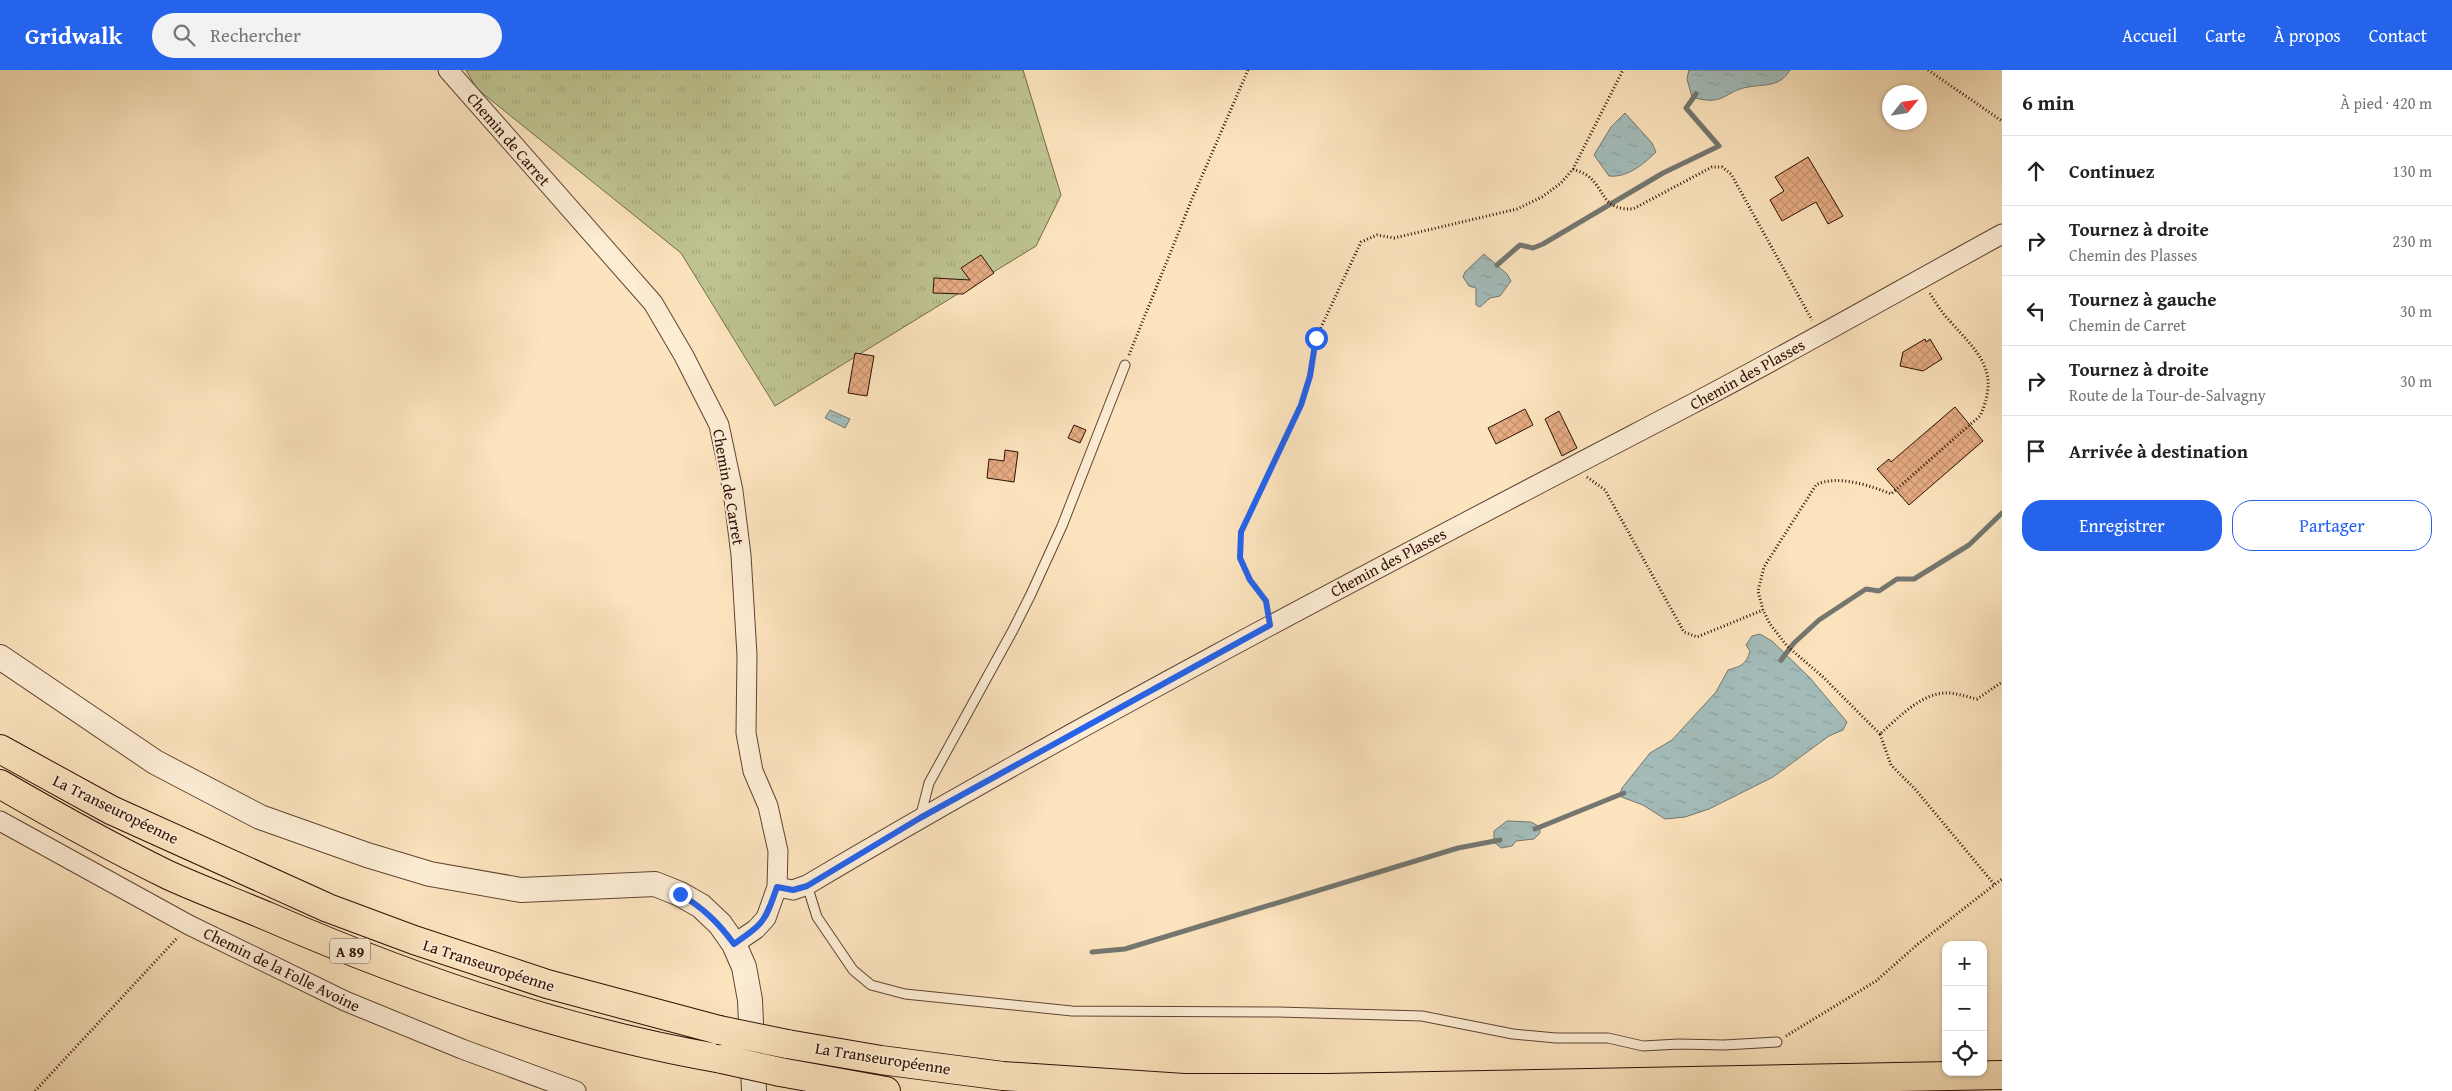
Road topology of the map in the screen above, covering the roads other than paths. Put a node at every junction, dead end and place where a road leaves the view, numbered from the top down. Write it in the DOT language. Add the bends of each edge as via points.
graph roads {
  1 [pos="448,70"];
  2 [pos="2002,234"];
  3 [pos="1125,365"];
  4 [pos="0,657"];
  5 [pos="0,748"];
  6 [pos="0,784"];
  7 [pos="920,818"];
  8 [pos="0,821"];
  9 [pos="807,886"];
  10 [pos="777,887"];
  11 [pos="734,944"];
  12 [pos="1777,1042"];
  13 [pos="2002,1075"];
  14 [pos="576,1091"];
  15 [pos="754,1091"];
  16 [pos="886,1091"];
  1 -- 10 [label="street, Chemin de Carret" via="653,303 719,425 733,491 741,555 747,655 746,733 753,771 768,806 778,851"];
  2 -- 7 [label="street, Chemin des Plasses" via="1692,404 1270,625"];
  3 -- 7 [label="lane" via="1039,577 929,783"];
  4 -- 11 [label="street" via="155,762 260,817 430,874 521,890 654,884 701,906 720,924"];
  5 -- 13 [label="highway, La Transeuropéenne / A 89, bridge" via="111,810 328,908 414,940 547,984 719,1030 881,1060 1003,1076 1184,1088"];
  6 -- 16 [label="highway, La Transeuropéenne / A 89, bridge" via="169,875 373,960 488,1000 671,1050"];
  7 -- 9 [label="street, Chemin des Plasses"];
  8 -- 14 [label="street, Chemin de la Folle Avoine" via="189,925 377,1014"];
  9 -- 10 [label="street, Chemin des Plasses" via="793,890"];
  9 -- 12 [label="lane" via="816,917 853,970 871,985 905,994 1072,1011 1422,1016 1513,1034 1608,1038 1643,1046"];
  10 -- 11 [label="street, Chemin de Carret" via="766,918"];
  11 -- 15 [label="street" via="744,967 750,1000"];
}
